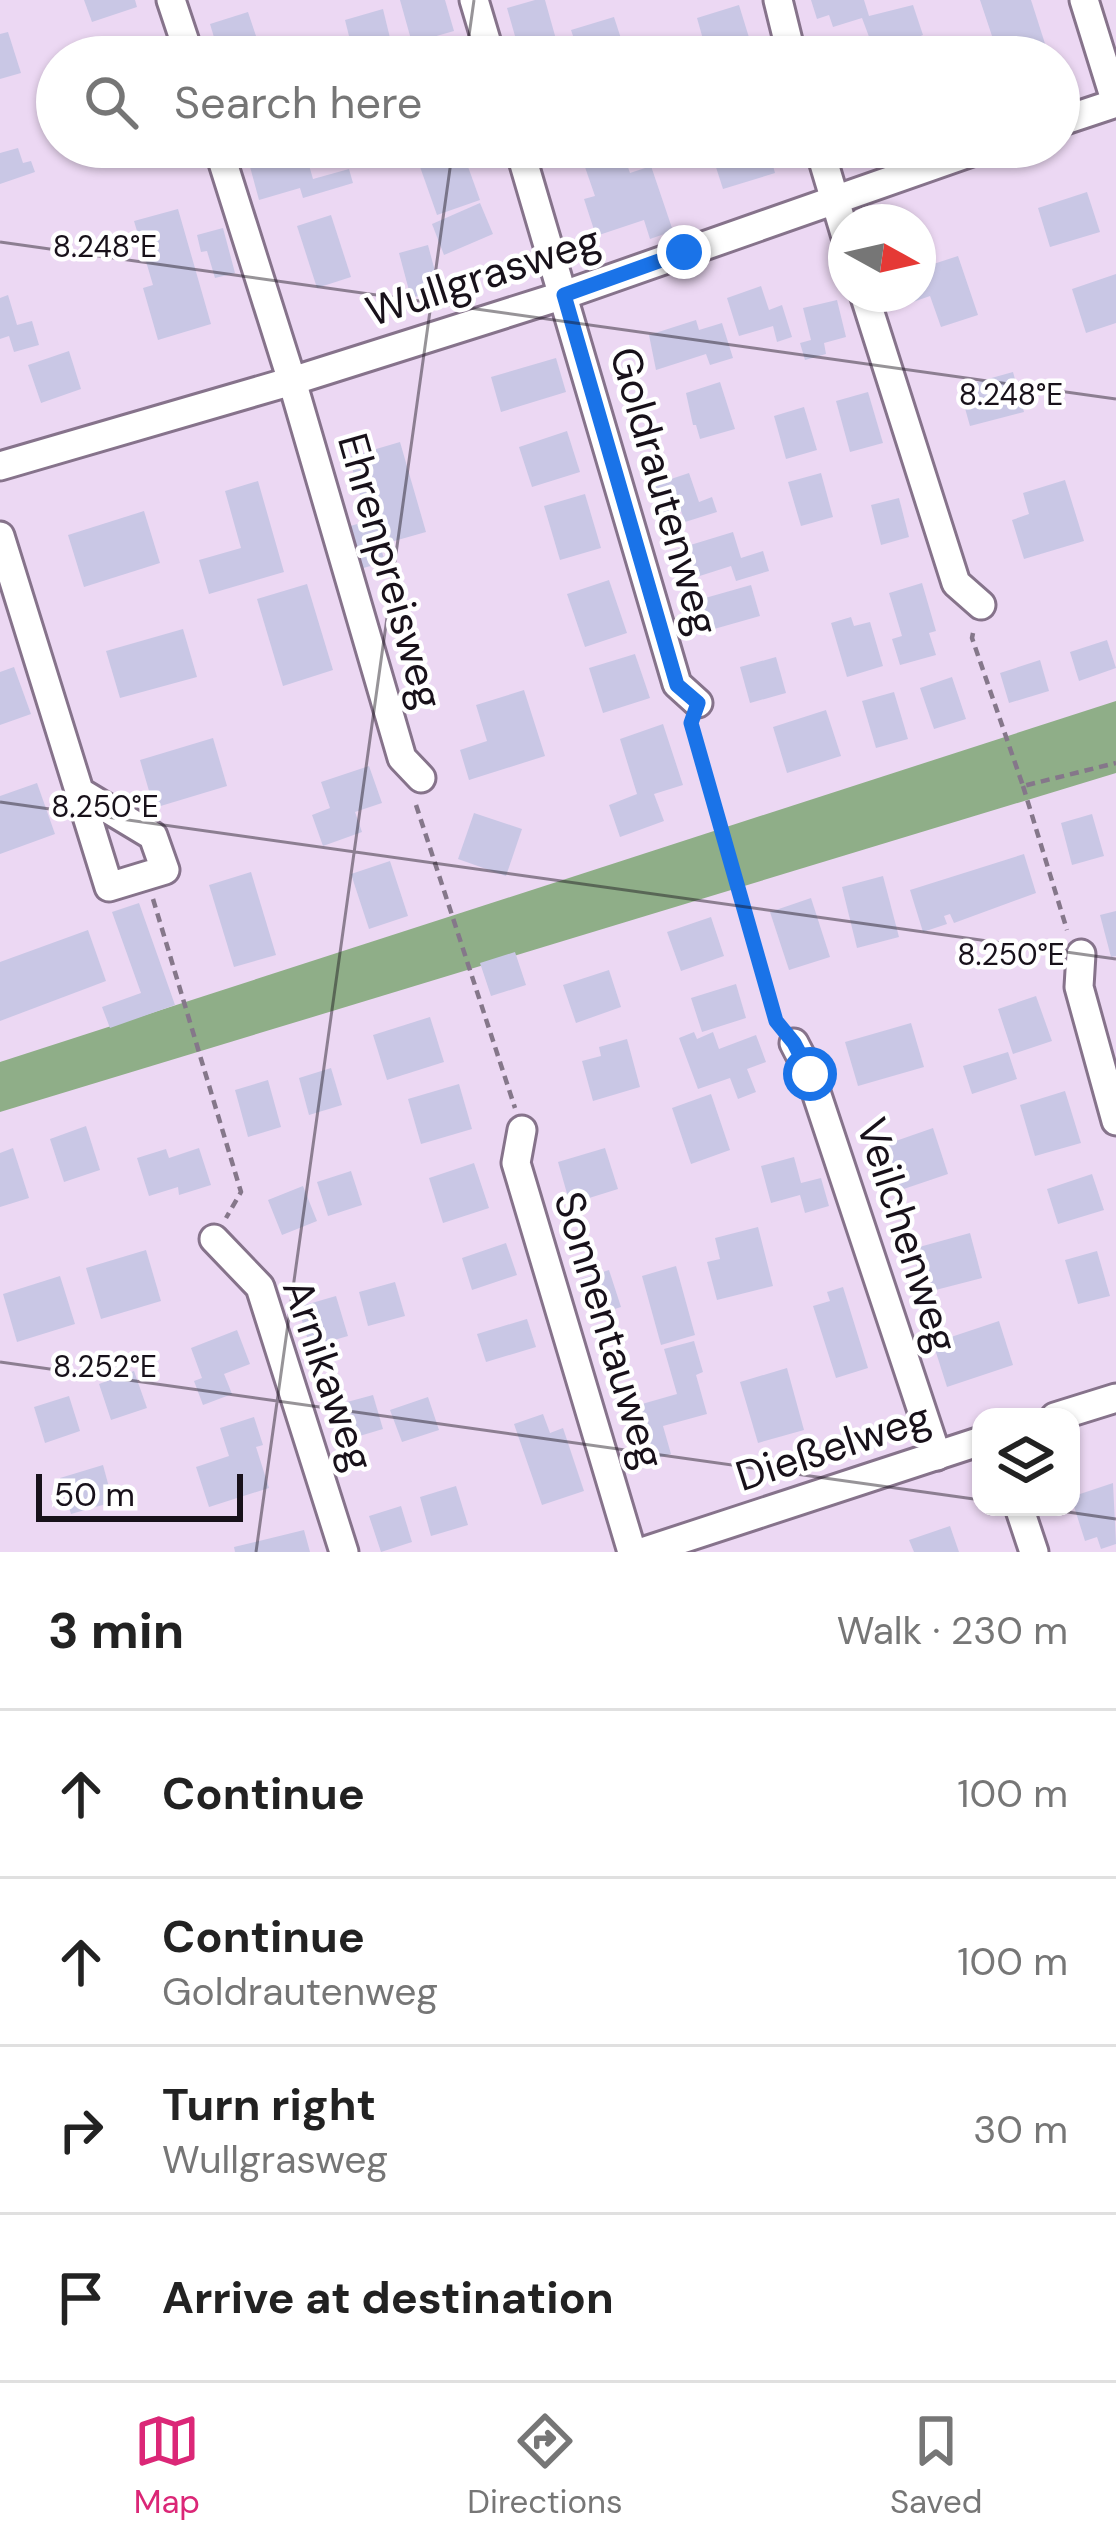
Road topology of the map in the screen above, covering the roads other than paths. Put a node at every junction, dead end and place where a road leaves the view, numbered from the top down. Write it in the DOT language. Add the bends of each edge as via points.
graph roads {
  1 [pos="172,0"];
  2 [pos="474,0"];
  3 [pos="778,0"];
  4 [pos="1084,0"];
  5 [pos="183,36"];
  6 [pos="485,36"];
  7 [pos="787,36"];
  8 [pos="1116,103"];
  9 [pos="1080,115"];
  10 [pos="225,168"];
  11 [pos="525,168"];
  12 [pos="825,168"];
  13 [pos="925,168"];
  14 [pos="834,199"];
  15 [pos="836,204"];
  16 [pos="564,295"];
  17 [pos="870,312"];
  18 [pos="292,382"];
  19 [pos="0,466"];
  20 [pos="0,536"];
  21 [pos="981,605"];
  22 [pos="698,703"];
  23 [pos="421,778"];
  24 [pos="80,792"];
  25 [pos="1081,954"];
  26 [pos="794,1043"];
  27 [pos="1116,1121"];
  28 [pos="522,1130"];
  29 [pos="214,1239"];
  30 [pos="1116,1398"];
  31 [pos="1080,1409"];
  32 [pos="972,1444"];
  33 [pos="937,1456"];
  34 [pos="1021,1516"];
  35 [pos="648,1551"];
  36 [pos="344,1552"];
  37 [pos="1034,1552"];
  1 -- 5 [label="street"];
  2 -- 6 [label="street"];
  3 -- 7 [label="street"];
  4 -- 8 [label="street"];
  8 -- 9 [label="street"];
  10 -- 18 [label="street, Ehrenpreisweg"];
  11 -- 16 [label="street, Goldrautenweg"];
  12 -- 14 [label="street"];
  13 -- 14 [label="street, Wullgrasweg"];
  14 -- 15 [label="street"];
  14 -- 16 [label="street, Wullgrasweg"];
  16 -- 18 [label="street, Wullgrasweg"];
  16 -- 22 [label="street, Goldrautenweg" via="677,685"];
  17 -- 21 [label="street" via="956,583"];
  18 -- 19 [label="street, Wullgrasweg"];
  18 -- 23 [label="street, Ehrenpreisweg" via="402,758"];
  20 -- 24 [label="street"];
  24 -- 24 [label="street" via="110,887 165,870 153,836"];
  25 -- 27 [label="street" via="1079,986"];
  26 -- 33 [label="street, Veilchenweg"];
  28 -- 35 [label="street, Sonnentauweg" via="516,1163"];
  29 -- 36 [label="street, Arnikaweg" via="260,1287"];
  30 -- 31 [label="street"];
  32 -- 33 [label="street, Dießelweg"];
  33 -- 35 [label="street, Dießelweg"];
  34 -- 37 [label="street"];
}
